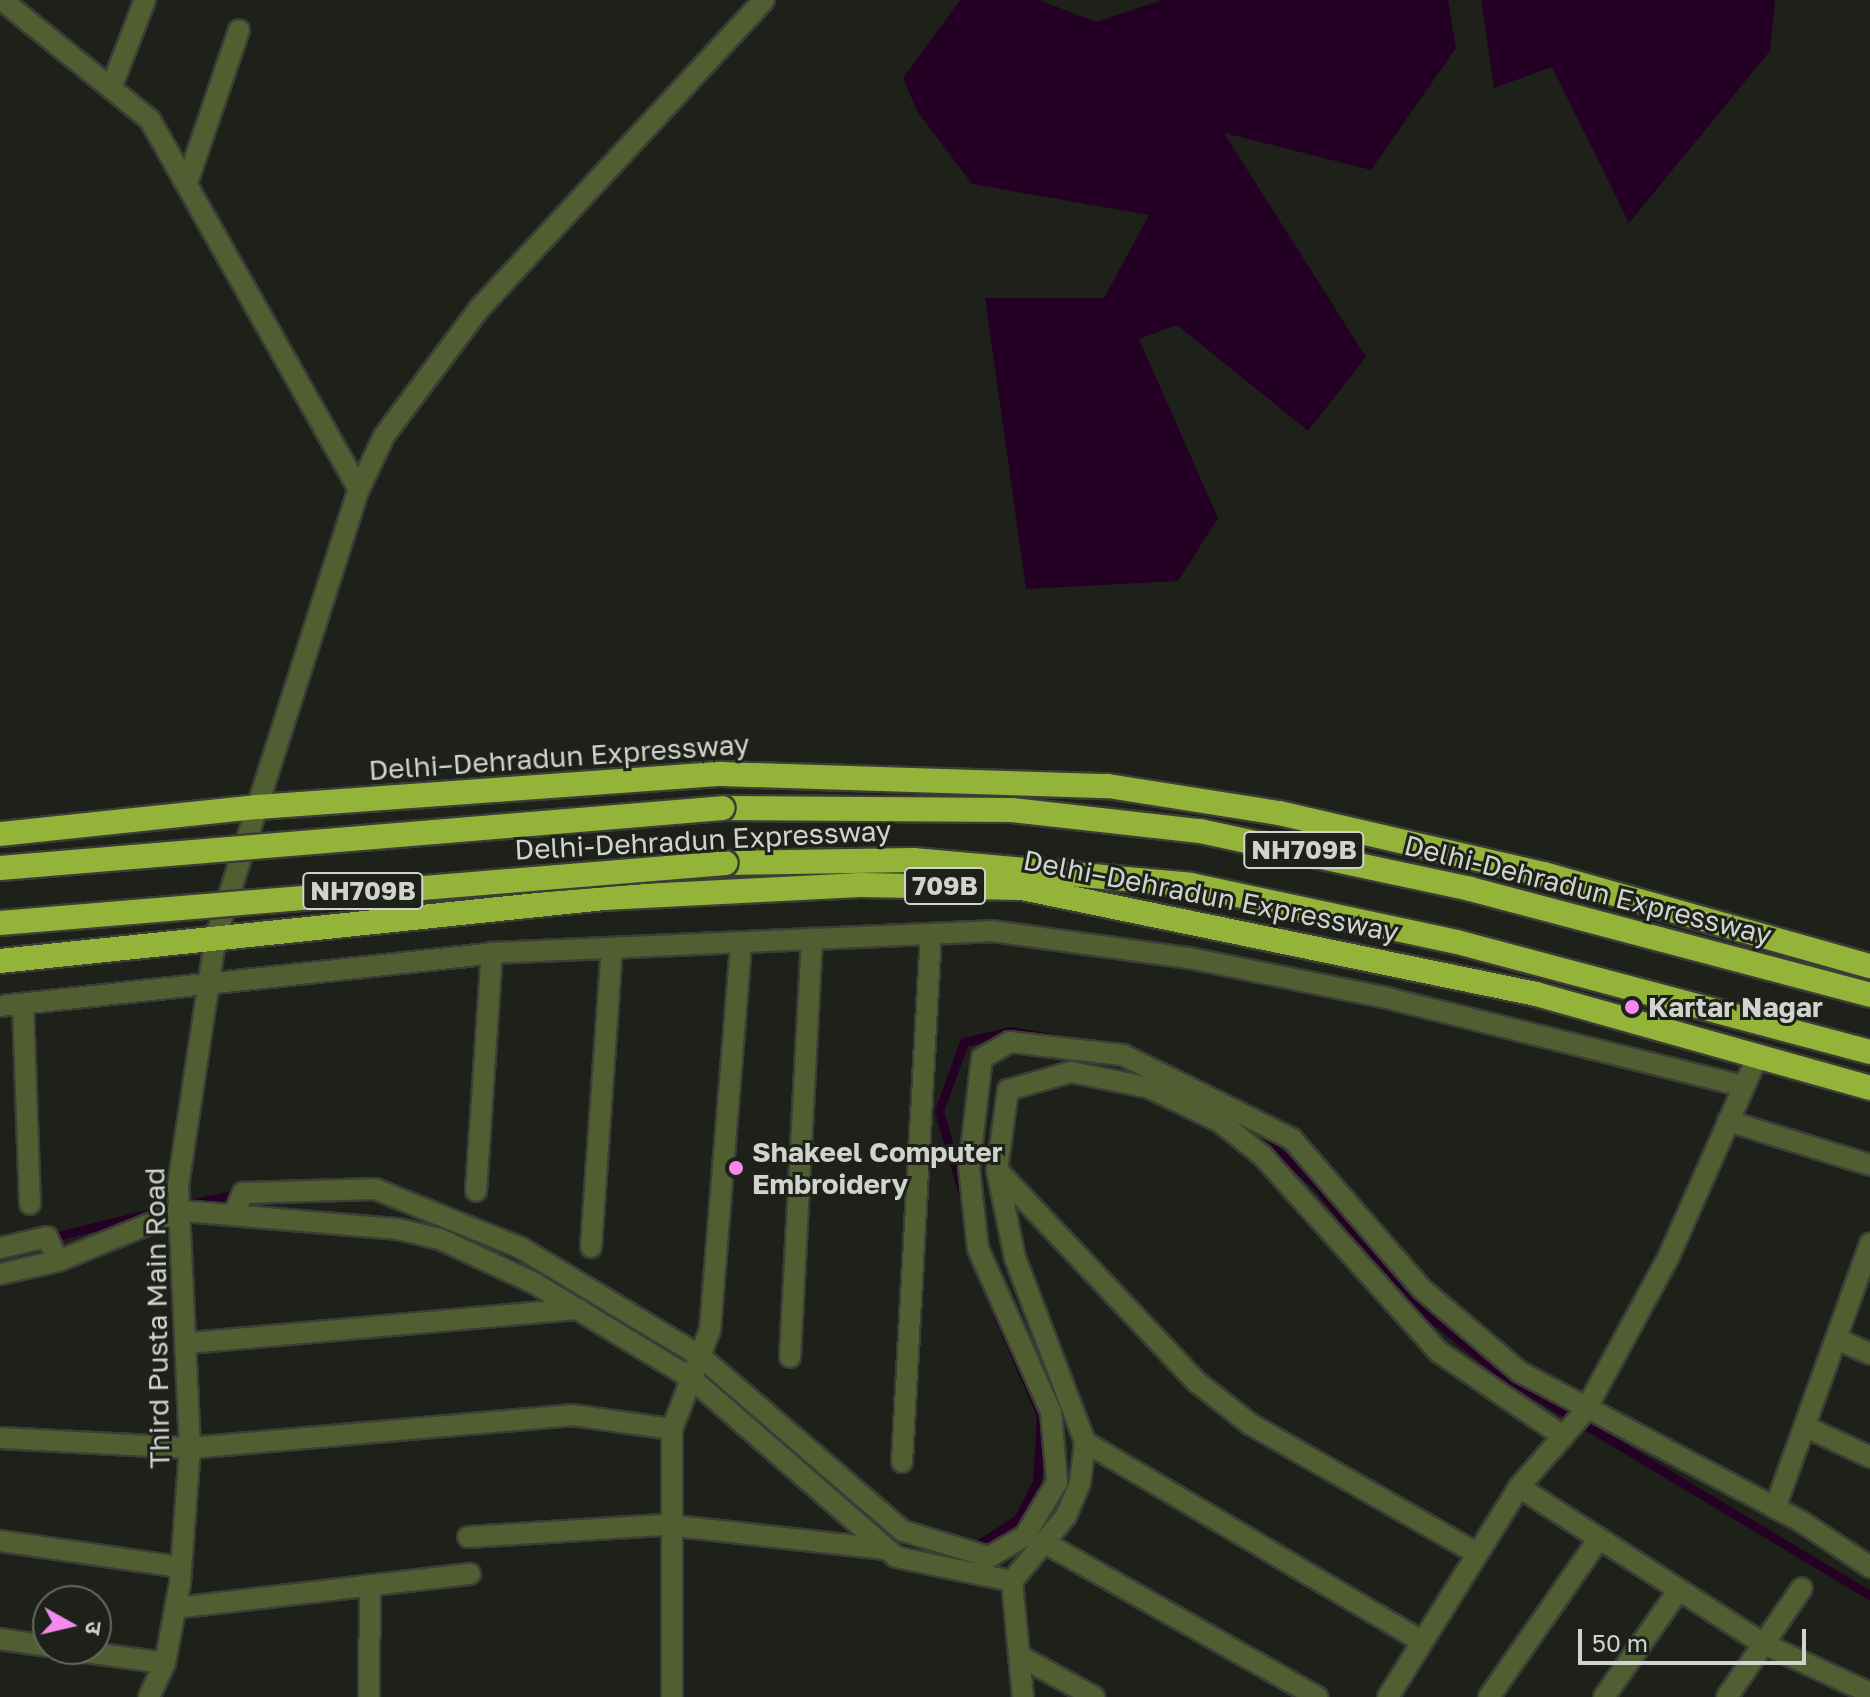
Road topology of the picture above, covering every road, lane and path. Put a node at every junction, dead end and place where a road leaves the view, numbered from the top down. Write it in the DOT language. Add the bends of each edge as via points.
graph roads {
  1 [pos="145,0"];
  2 [pos="764,0"];
  3 [pos="12,3"];
  4 [pos="239,30"];
  5 [pos="113,83"];
  6 [pos="189,177"];
  7 [pos="359,489"];
  8 [pos="258,807"];
  9 [pos="0,834"];
  10 [pos="0,868"];
  11 [pos="0,923"];
  12 [pos="931,934"];
  13 [pos="216,936"];
  14 [pos="812,939"];
  15 [pos="741,944"];
  16 [pos="612,950"];
  17 [pos="492,953"];
  18 [pos="0,961"];
  19 [pos="1870,966"];
  20 [pos="208,982"];
  21 [pos="1870,995"];
  22 [pos="23,1004"];
  23 [pos="0,1006"];
  24 [pos="1870,1052"];
  25 [pos="1757,1057"];
  26 [pos="1743,1086"];
  27 [pos="1870,1088"];
  28 [pos="1728,1121"];
  29 [pos="1870,1165"];
  30 [pos="997,1170"];
  31 [pos="476,1191"];
  32 [pos="30,1204"];
  33 [pos="182,1211"];
  34 [pos="234,1214"];
  35 [pos="1870,1244"];
  36 [pos="591,1247"];
  37 [pos="0,1248"];
  38 [pos="53,1250"];
  39 [pos="0,1274"];
  40 [pos="579,1309"];
  41 [pos="1839,1340"];
  42 [pos="189,1343"];
  43 [pos="1870,1354"];
  44 [pos="700,1356"];
  45 [pos="790,1357"];
  46 [pos="691,1378"];
  47 [pos="1575,1422"];
  48 [pos="1806,1427"];
  49 [pos="672,1429"];
  50 [pos="0,1438"];
  51 [pos="1085,1442"];
  52 [pos="190,1448"];
  53 [pos="1870,1457"];
  54 [pos="902,1462"];
  55 [pos="1519,1487"];
  56 [pos="1775,1508"];
  57 [pos="667,1525"];
  58 [pos="468,1537"];
  59 [pos="1599,1539"];
  60 [pos="0,1541"];
  61 [pos="1045,1543"];
  62 [pos="886,1549"];
  63 [pos="1476,1553"];
  64 [pos="181,1567"];
  65 [pos="1870,1567"];
  66 [pos="470,1574"];
  67 [pos="1012,1581"];
  68 [pos="370,1585"];
  69 [pos="1802,1588"];
  70 [pos="1678,1591"];
  71 [pos="175,1608"];
  72 [pos="0,1639"];
  73 [pos="1422,1641"];
  74 [pos="32,1644"];
  75 [pos="1764,1644"];
  76 [pos="112,1656"];
  77 [pos="1025,1659"];
  78 [pos="165,1663"];
  79 [pos="1870,1693"];
  80 [pos="149,1697"];
  81 [pos="369,1697"];
  82 [pos="672,1697"];
  83 [pos="1023,1697"];
  84 [pos="1094,1697"];
  85 [pos="1317,1697"];
  86 [pos="1388,1697"];
  87 [pos="1489,1697"];
  88 [pos="1604,1697"];
  89 [pos="1727,1697"];
  1 -- 5 [label="street"];
  2 -- 7 [label="street, Third Pusta Main Road" via="479,309 384,436"];
  3 -- 5 [label="street"];
  4 -- 6 [label="street"];
  5 -- 6 [label="street" via="150,120"];
  6 -- 7 [label="street"];
  7 -- 8 [label="street, Third Pusta Main Road"];
  8 -- 9 [label="highway, Delhi–Dehradun Expressway"];
  8 -- 13 [label="street, Third Pusta Main Road"];
  8 -- 19 [label="highway, Delhi–Dehradun Expressway" via="721,774 1108,786 1279,813 1544,874"];
  10 -- 21 [label="highway, Delhi-Dehradun Expressway / NH709B, bridge" via="723,808 1012,810 1293,848"];
  11 -- 24 [label="highway, Delhi-Dehradun Expressway / NH709B, bridge" via="726,863 1007,864 1282,901"];
  12 -- 14 [label="street"];
  12 -- 26 [label="street" via="991,931 1189,958 1387,998"];
  12 -- 54 [label="street"];
  13 -- 18 [label="highway, Delhi–Dehradun Expressway / 709B"];
  13 -- 20 [label="street, Third Pusta Main Road"];
  13 -- 25 [label="highway, Delhi–Dehradun Expressway / 709B" via="604,898 860,885 1022,888 1460,976"];
  14 -- 15 [label="street"];
  14 -- 45 [label="street"];
  15 -- 16 [label="street"];
  15 -- 44 [label="street" via="710,1330"];
  16 -- 17 [label="street"];
  16 -- 36 [label="street"];
  17 -- 20 [label="street"];
  17 -- 31 [label="street"];
  20 -- 22 [label="street"];
  20 -- 33 [label="street, Third Pusta Main Road" via="178,1186"];
  22 -- 23 [label="street"];
  22 -- 32 [label="street"];
  25 -- 26 [label="street"];
  25 -- 27 [label="highway, Delhi–Dehradun Expressway / 709B"];
  26 -- 28 [label="street"];
  28 -- 29 [label="street"];
  28 -- 47 [label="street" via="1669,1256"];
  30 -- 47 [label="street" via="1008,1090 1071,1072 1150,1088 1220,1122 1262,1155 1439,1352"];
  30 -- 51 [label="street" via="1015,1258"];
  30 -- 63 [label="street" via="1197,1382 1250,1424"];
  33 -- 34 [label="street"];
  33 -- 38 [label="street"];
  33 -- 42 [label="street, Third Pusta Main Road"];
  34 -- 40 [label="street" via="440,1239"];
  34 -- 44 [label="street" via="243,1193 375,1189 521,1248"];
  35 -- 41 [label="street"];
  37 -- 38 [label="street"];
  38 -- 39 [label="street"];
  40 -- 42 [label="street"];
  40 -- 46 [label="street"];
  41 -- 43 [label="street"];
  41 -- 48 [label="street"];
  42 -- 52 [label="street, Third Pusta Main Road"];
  44 -- 46 [label="street"];
  44 -- 47 [label="street" via="903,1531 989,1557 1025,1536 1057,1482 1051,1412 978,1249 969,1168 982,1058 1010,1042 1123,1055 1292,1139 1476,1341"];
  46 -- 49 [label="street"];
  46 -- 62 [label="street"];
  47 -- 55 [label="street"];
  47 -- 56 [label="street"];
  48 -- 53 [label="street"];
  48 -- 56 [label="street"];
  49 -- 52 [label="street" via="615,1418 520,1417"];
  49 -- 57 [label="street"];
  50 -- 52 [label="street"];
  51 -- 61 [label="street" via="1080,1483"];
  51 -- 73 [label="street"];
  52 -- 64 [label="street, Third Pusta Main Road"];
  55 -- 59 [label="street"];
  55 -- 63 [label="street"];
  56 -- 65 [label="street"];
  57 -- 58 [label="street"];
  57 -- 62 [label="street"];
  57 -- 82 [label="street"];
  59 -- 70 [label="street"];
  59 -- 87 [label="street"];
  60 -- 64 [label="street"];
  61 -- 67 [label="street"];
  61 -- 85 [label="street"];
  62 -- 67 [label="street" via="916,1564"];
  63 -- 73 [label="street"];
  64 -- 71 [label="street, Third Pusta Main Road"];
  66 -- 68 [label="street"];
  67 -- 77 [label="street"];
  68 -- 71 [label="street"];
  68 -- 81 [label="street"];
  69 -- 75 [label="street"];
  70 -- 75 [label="street"];
  70 -- 88 [label="street"];
  71 -- 78 [label="street, Third Pusta Main Road"];
  72 -- 74 [label="street"];
  73 -- 86 [label="street"];
  75 -- 79 [label="street"];
  75 -- 89 [label="street"];
  76 -- 78 [label="street"];
  77 -- 83 [label="street"];
  77 -- 84 [label="street"];
  78 -- 80 [label="street, Third Pusta Main Road"];
}
